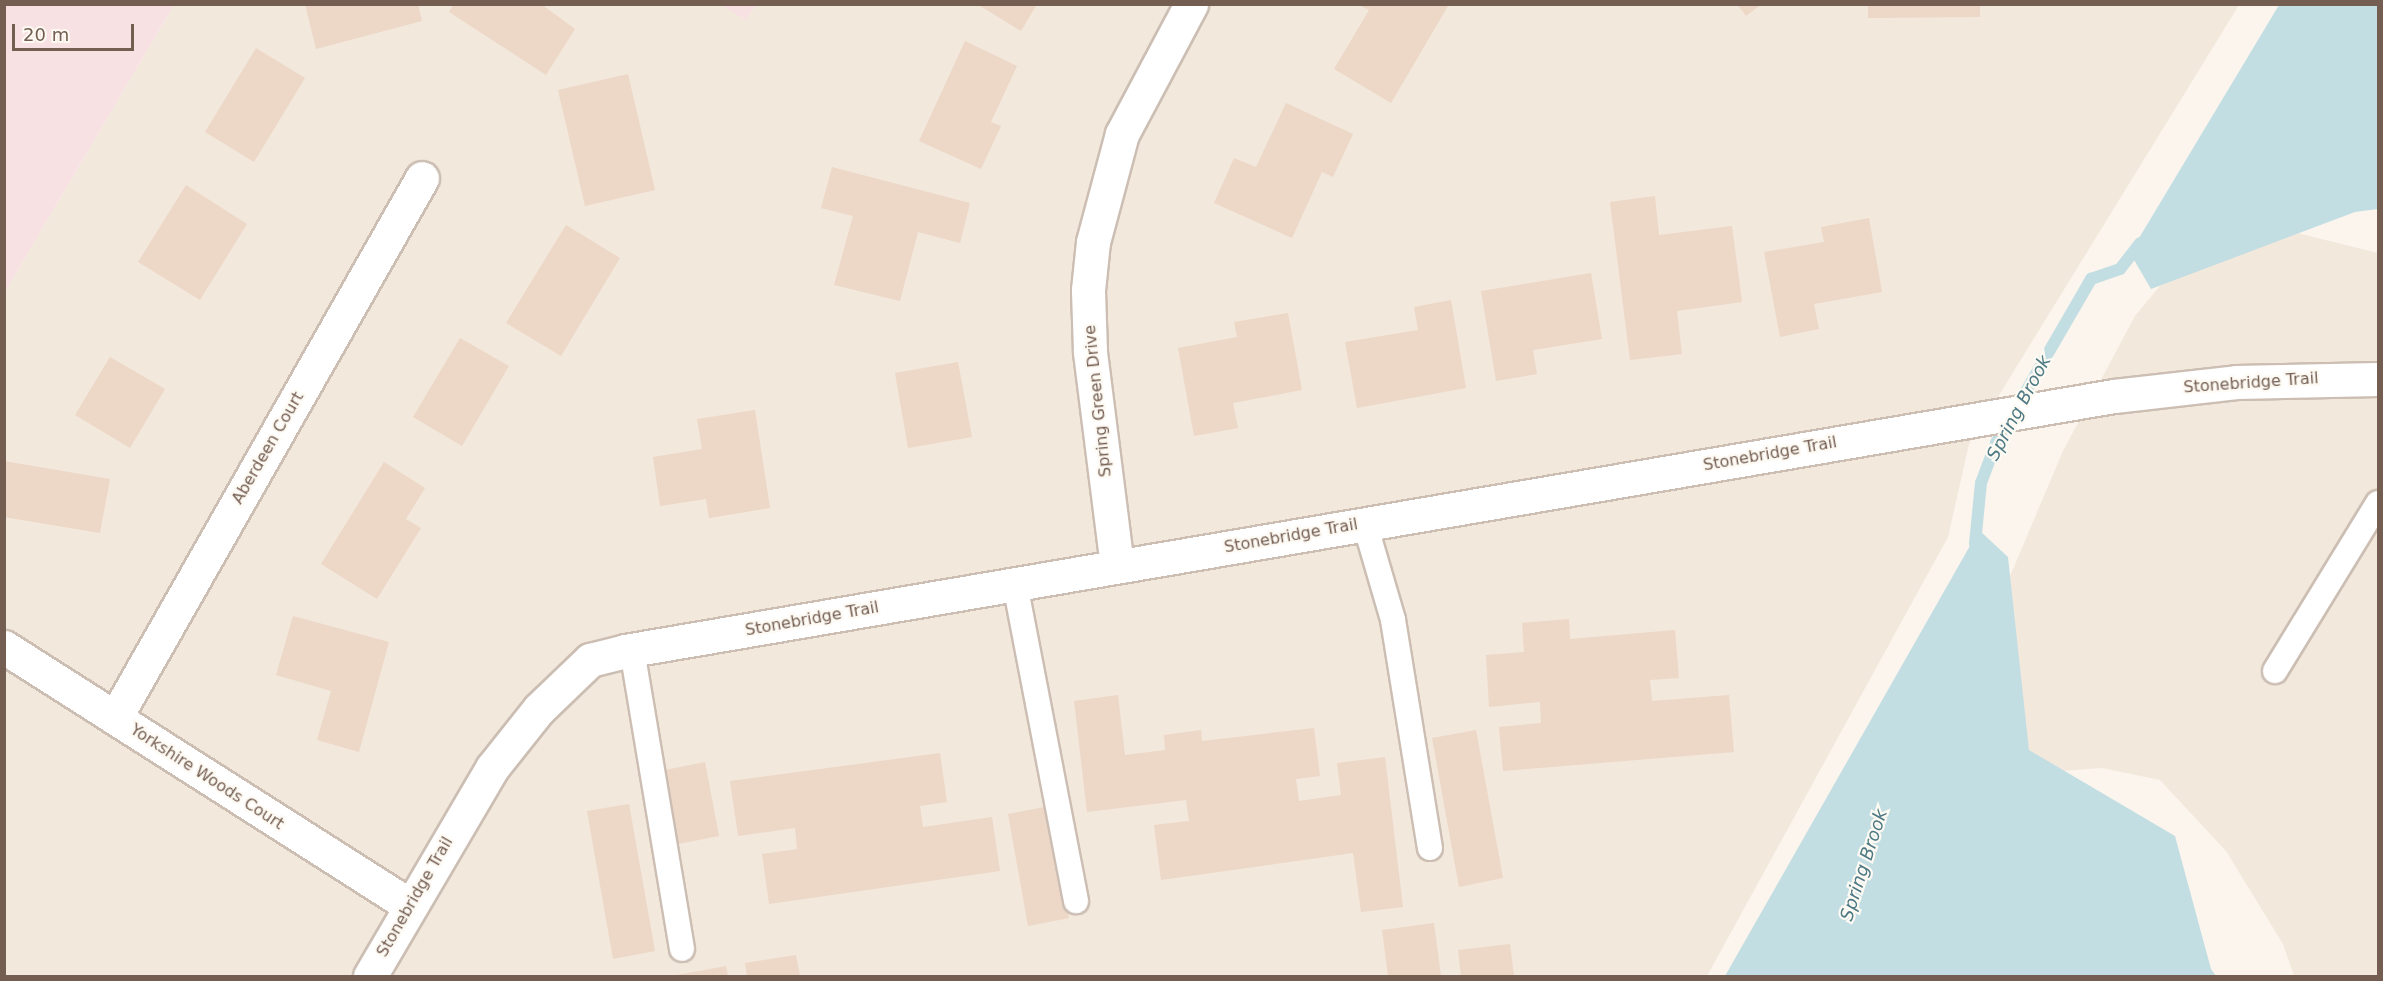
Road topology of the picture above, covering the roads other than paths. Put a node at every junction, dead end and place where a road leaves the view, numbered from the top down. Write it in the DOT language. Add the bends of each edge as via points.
graph roads {
  1 [pos="1191,4"];
  2 [pos="422,178"];
  3 [pos="2379,379"];
  4 [pos="2379,503"];
  5 [pos="1365,524"];
  6 [pos="1117,566"];
  7 [pos="1015,584"];
  8 [pos="4,647"];
  9 [pos="632,650"];
  10 [pos="2275,671"];
  11 [pos="115,718"];
  12 [pos="1430,848"];
  13 [pos="1076,901"];
  14 [pos="410,906"];
  15 [pos="682,949"];
  16 [pos="370,976"];
  1 -- 6 [label="street, Spring Green Drive" via="1122,134 1093,242 1088,290 1090,351"];
  2 -- 11 [label="street, Aberdeen Court"];
  3 -- 5 [label="street, Stonebridge Trail" via="2236,381 2114,396"];
  4 -- 10 [label="lane"];
  5 -- 6 [label="street, Stonebridge Trail"];
  5 -- 12 [label="lane" via="1393,620"];
  6 -- 7 [label="street, Stonebridge Trail"];
  7 -- 9 [label="street, Stonebridge Trail"];
  7 -- 13 [label="lane"];
  8 -- 11 [label="street, Yorkshire Woods Court"];
  9 -- 14 [label="street, Stonebridge Trail" via="590,660 539,709 492,768"];
  9 -- 15 [label="lane"];
  11 -- 14 [label="street, Yorkshire Woods Court"];
  14 -- 16 [label="street, Stonebridge Trail"];
}
